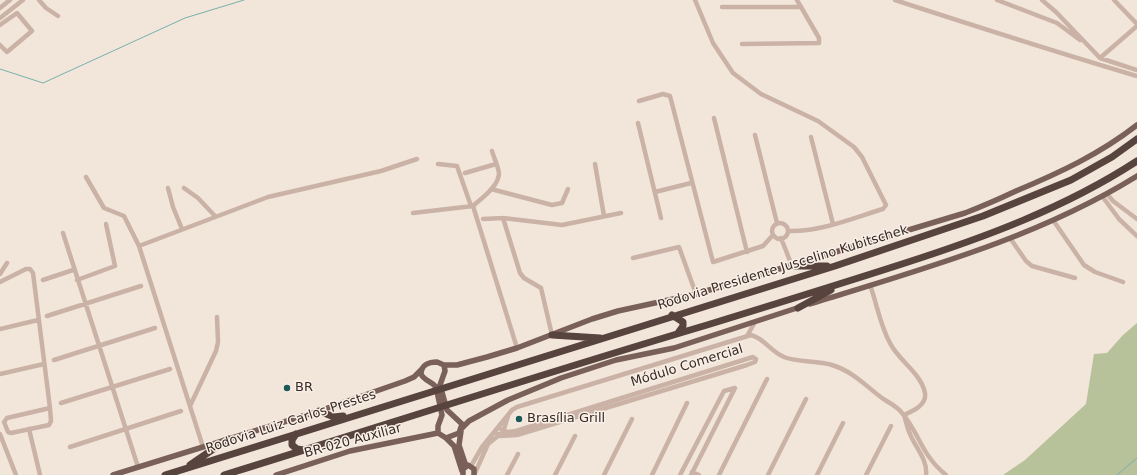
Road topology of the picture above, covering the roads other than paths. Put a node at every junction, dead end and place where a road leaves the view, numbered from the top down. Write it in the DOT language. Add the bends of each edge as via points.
graph roads {
  1 [pos="10,0"];
  2 [pos="23,0"];
  3 [pos="39,0"];
  4 [pos="695,0"];
  5 [pos="797,0"];
  6 [pos="894,0"];
  7 [pos="997,0"];
  8 [pos="1042,0"];
  9 [pos="1114,0"];
  10 [pos="722,7"];
  11 [pos="801,7"];
  12 [pos="0,8"];
  13 [pos="58,16"];
  14 [pos="1,21"];
  15 [pos="1137,25"];
  16 [pos="742,44"];
  17 [pos="0,45"];
  18 [pos="1087,45"];
  19 [pos="1100,58"];
  20 [pos="1137,70"];
  21 [pos="1137,76"];
  22 [pos="639,101"];
  23 [pos="714,118"];
  24 [pos="638,123"];
  25 [pos="1137,125"];
  26 [pos="755,135"];
  27 [pos="811,137"];
  28 [pos="1137,139"];
  29 [pos="492,151"];
  30 [pos="417,159"];
  31 [pos="1137,161"];
  32 [pos="438,164"];
  33 [pos="496,164"];
  34 [pos="596,164"];
  35 [pos="465,173"];
  36 [pos="1137,176"];
  37 [pos="86,177"];
  38 [pos="691,183"];
  39 [pos="168,188"];
  40 [pos="184,188"];
  41 [pos="491,189"];
  42 [pos="568,189"];
  43 [pos="655,192"];
  44 [pos="1104,195"];
  45 [pos="472,206"];
  46 [pos="413,213"];
  47 [pos="621,213"];
  48 [pos="215,216"];
  49 [pos="604,216"];
  50 [pos="503,218"];
  51 [pos="661,218"];
  52 [pos="483,219"];
  53 [pos="1137,219"];
  54 [pos="1053,220"];
  55 [pos="777,223"];
  56 [pos="106,224"];
  57 [pos="833,224"];
  58 [pos="182,228"];
  59 [pos="788,231"];
  60 [pos="63,233"];
  61 [pos="773,235"];
  62 [pos="1137,236"];
  63 [pos="781,238"];
  64 [pos="1010,238"];
  65 [pos="139,246"];
  66 [pos="747,252"];
  67 [pos="633,258"];
  68 [pos="7,264"];
  69 [pos="792,266"];
  70 [pos="835,266"];
  71 [pos="74,270"];
  72 [pos="0,274"];
  73 [pos="1075,278"];
  74 [pos="43,280"];
  75 [pos="77,280"];
  76 [pos="0,282"];
  77 [pos="847,282"];
  78 [pos="1123,282"];
  79 [pos="870,285"];
  80 [pos="141,286"];
  81 [pos="696,294"];
  82 [pos="85,304"];
  83 [pos="798,308"];
  84 [pos="672,315"];
  85 [pos="47,316"];
  86 [pos="217,316"];
  87 [pos="38,320"];
  88 [pos="755,321"];
  89 [pos="156,328"];
  90 [pos="0,329"];
  91 [pos="678,333"];
  92 [pos="552,334"];
  93 [pos="746,336"];
  94 [pos="604,338"];
  95 [pos="98,346"];
  96 [pos="517,348"];
  97 [pos="674,348"];
  98 [pos="684,355"];
  99 [pos="54,360"];
  100 [pos="44,364"];
  101 [pos="444,365"];
  102 [pos="170,369"];
  103 [pos="421,370"];
  104 [pos="0,374"];
  105 [pos="695,375"];
  106 [pos="767,379"];
  107 [pos="696,381"];
  108 [pos="111,387"];
  109 [pos="649,392"];
  110 [pos="424,393"];
  111 [pos="806,399"];
  112 [pos="62,403"];
  113 [pos="687,403"];
  114 [pos="190,406"];
  115 [pos="50,408"];
  116 [pos="181,411"];
  117 [pos="319,411"];
  118 [pos="509,413"];
  119 [pos="353,415"];
  120 [pos="904,415"];
  121 [pos="632,419"];
  122 [pos="843,423"];
  123 [pos="891,426"];
  124 [pos="29,429"];
  125 [pos="462,429"];
  126 [pos="125,430"];
  127 [pos="497,430"];
  128 [pos="504,431"];
  129 [pos="438,433"];
  130 [pos="517,433"];
  131 [pos="0,434"];
  132 [pos="296,434"];
  133 [pos="500,436"];
  134 [pos="575,436"];
  135 [pos="446,438"];
  136 [pos="228,439"];
  137 [pos="70,447"];
  138 [pos="203,447"];
  139 [pos="304,450"];
  140 [pos="518,454"];
  141 [pos="690,455"];
  142 [pos="699,459"];
  143 [pos="138,467"];
  144 [pos="184,469"];
  145 [pos="465,469"];
  146 [pos="691,473"];
  147 [pos="474,474"];
  148 [pos="16,475"];
  149 [pos="40,475"];
  150 [pos="113,475"];
  151 [pos="165,475"];
  152 [pos="224,475"];
  153 [pos="276,475"];
  154 [pos="507,475"];
  155 [pos="555,475"];
  156 [pos="604,475"];
  157 [pos="652,475"];
  158 [pos="680,475"];
  159 [pos="699,475"];
  160 [pos="719,475"];
  161 [pos="768,475"];
  162 [pos="817,475"];
  163 [pos="866,475"];
  164 [pos="926,475"];
  165 [pos="946,475"];
  1 -- 12 [label="street"];
  2 -- 14 [label="street"];
  3 -- 13 [label="street"];
  4 -- 57 [label="street" via="713,43 733,73 761,94 818,121 854,147 862,157 885,207"];
  5 -- 11 [label="street"];
  6 -- 21 [label="street"];
  7 -- 18 [label="street" via="1057,24"];
  8 -- 18 [label="street"];
  9 -- 15 [label="street"];
  10 -- 11 [label="street"];
  11 -- 16 [label="street" via="819,38 819,43"];
  14 -- 17 [label="street" via="17,13 32,31 7,52"];
  15 -- 19 [label="street"];
  18 -- 19 [label="street"];
  19 -- 20 [label="street"];
  22 -- 38 [label="street" via="663,94 670,96"];
  23 -- 66 [label="street"];
  24 -- 43 [label="street"];
  25 -- 69 [label="main road" via="1078,164 989,204"];
  26 -- 55 [label="street"];
  27 -- 57 [label="street"];
  28 -- 70 [label="highway, Rodovia Presidente Juscelino Kubitschek" via="1100,164 1044,192 983,216"];
  29 -- 33 [label="street"];
  30 -- 48 [label="street" via="381,171 268,197"];
  31 -- 77 [label="highway" via="1062,203 980,238"];
  32 -- 45 [label="street" via="457,166"];
  33 -- 35 [label="street"];
  33 -- 41 [label="street" via="499,175"];
  34 -- 49 [label="street"];
  36 -- 44 [label="main road"];
  37 -- 65 [label="street" via="104,208 124,216"];
  38 -- 43 [label="street"];
  38 -- 66 [label="street" via="713,262"];
  39 -- 58 [label="street"];
  40 -- 48 [label="street"];
  41 -- 42 [label="street" via="552,205 562,203"];
  41 -- 45 [label="street"];
  43 -- 51 [label="street"];
  44 -- 53 [label="street"];
  44 -- 54 [label="main road"];
  44 -- 62 [label="street" via="1119,219"];
  45 -- 46 [label="street"];
  45 -- 96 [label="street"];
  47 -- 49 [label="street"];
  48 -- 58 [label="street"];
  49 -- 50 [label="street" via="562,225"];
  50 -- 52 [label="street"];
  50 -- 92 [label="street" via="520,273 541,288"];
  54 -- 64 [label="main road"];
  54 -- 78 [label="street" via="1084,265 1095,272"];
  55 -- 59 [label="street" via="783,223"];
  55 -- 61 [label="street" via="772,230"];
  56 -- 75 [label="street" via="115,266"];
  57 -- 59 [label="street" via="805,232"];
  58 -- 65 [label="street"];
  59 -- 63 [label="street" via="785,237"];
  60 -- 71 [label="street"];
  61 -- 63 [label="street"];
  61 -- 66 [label="street" via="762,246"];
  63 -- 69 [label="street"];
  64 -- 73 [label="street" via="1032,266"];
  64 -- 79 [label="main road"];
  65 -- 114 [label="street"];
  67 -- 81 [label="street" via="679,247"];
  68 -- 72 [label="street"];
  69 -- 70 [label="highway"];
  69 -- 81 [label="main road"];
  70 -- 84 [label="highway, Rodovia Presidente Juscelino Kubitschek"];
  71 -- 74 [label="street"];
  71 -- 75 [label="street"];
  75 -- 82 [label="street"];
  76 -- 87 [label="street" via="21,270 30,269"];
  77 -- 83 [label="highway"];
  77 -- 91 [label="highway"];
  79 -- 83 [label="main road"];
  79 -- 120 [label="street" via="890,344 919,380 925,393 924,402 916,410"];
  80 -- 82 [label="street"];
  81 -- 92 [label="main road" via="618,311"];
  82 -- 85 [label="street"];
  82 -- 95 [label="street"];
  83 -- 88 [label="main road"];
  84 -- 91 [label="highway" via="683,322"];
  84 -- 94 [label="highway, Rodovia Presidente Juscelino Kubitschek"];
  86 -- 114 [label="street" via="216,351"];
  87 -- 90 [label="street"];
  87 -- 100 [label="street"];
  88 -- 93 [label="street, Módulo Comercial"];
  88 -- 97 [label="main road"];
  89 -- 95 [label="street"];
  91 -- 139 [label="highway"];
  92 -- 94 [label="highway"];
  92 -- 96 [label="main road"];
  93 -- 98 [label="street, Módulo Comercial"];
  93 -- 120 [label="street" via="756,336 771,350 792,360 830,364 849,372"];
  94 -- 110 [label="highway, Rodovia Presidente Juscelino Kubitschek"];
  95 -- 99 [label="street"];
  95 -- 108 [label="street"];
  96 -- 101 [label="main road" via="457,365"];
  97 -- 98 [label="street, Módulo Comercial"];
  97 -- 125 [label="main road" via="616,360 555,380 489,410 469,421"];
  98 -- 118 [label="street, Módulo Comercial" via="517,407"];
  100 -- 104 [label="street"];
  100 -- 115 [label="street"];
  101 -- 103 [label="main road" via="434,362 425,365"];
  101 -- 125 [label="main road" via="445,371 440,385 447,410 460,422"];
  102 -- 108 [label="street"];
  103 -- 117 [label="main road" via="405,381"];
  103 -- 129 [label="main road" via="422,377 436,387 442,415"];
  105 -- 107 [label="street"];
  105 -- 107 [label="street, Módulo Comercial" via="746,362"];
  105 -- 109 [label="street, Módulo Comercial"];
  106 -- 160 [label="street"];
  107 -- 109 [label="street, Módulo Comercial"];
  108 -- 112 [label="street"];
  108 -- 126 [label="street"];
  109 -- 130 [label="street, Módulo Comercial"];
  110 -- 119 [label="highway, Rodovia Luiz Carlos Prestes"];
  111 -- 161 [label="street"];
  113 -- 157 [label="street"];
  114 -- 138 [label="street"];
  115 -- 124 [label="street" via="51,423"];
  115 -- 124 [label="street" via="5,419 8,432"];
  116 -- 126 [label="street"];
  117 -- 119 [label="highway" via="334,417"];
  117 -- 136 [label="main road"];
  118 -- 127 [label="street, Módulo Comercial"];
  118 -- 128 [label="street"];
  119 -- 132 [label="highway, Rodovia Luiz Carlos Prestes"];
  120 -- 164 [label="street" via="909,434 927,469"];
  120 -- 165 [label="street" via="932,463"];
  121 -- 156 [label="street"];
  122 -- 162 [label="street"];
  123 -- 163 [label="street"];
  124 -- 149 [label="street"];
  125 -- 135 [label="main road" via="456,435"];
  125 -- 145 [label="main road" via="459,445"];
  126 -- 137 [label="street"];
  126 -- 143 [label="street"];
  127 -- 128 [label="street, Módulo Comercial"];
  127 -- 133 [label="street"];
  127 -- 145 [label="street, Módulo Comercial"];
  128 -- 130 [label="street, Módulo Comercial"];
  128 -- 133 [label="street"];
  129 -- 135 [label="main road"];
  129 -- 153 [label="main road, BR-020 Auxiliar" via="350,451"];
  130 -- 133 [label="street, Módulo Comercial"];
  131 -- 148 [label="street"];
  132 -- 139 [label="highway" via="292,445"];
  132 -- 144 [label="highway, Rodovia Luiz Carlos Prestes"];
  133 -- 147 [label="street" via="488,444"];
  134 -- 155 [label="street"];
  135 -- 145 [label="main road" via="454,446"];
  136 -- 138 [label="main road"];
  136 -- 144 [label="highway"];
  138 -- 143 [label="main road"];
  139 -- 152 [label="highway"];
  140 -- 154 [label="street"];
  141 -- 142 [label="street"];
  141 -- 142 [label="street" via="724,391 735,388"];
  141 -- 158 [label="street"];
  142 -- 146 [label="street"];
  143 -- 150 [label="main road"];
  144 -- 151 [label="highway, Rodovia Luiz Carlos Prestes"];
  145 -- 147 [label="main road" via="474,469"];
  146 -- 159 [label="street"];
}
